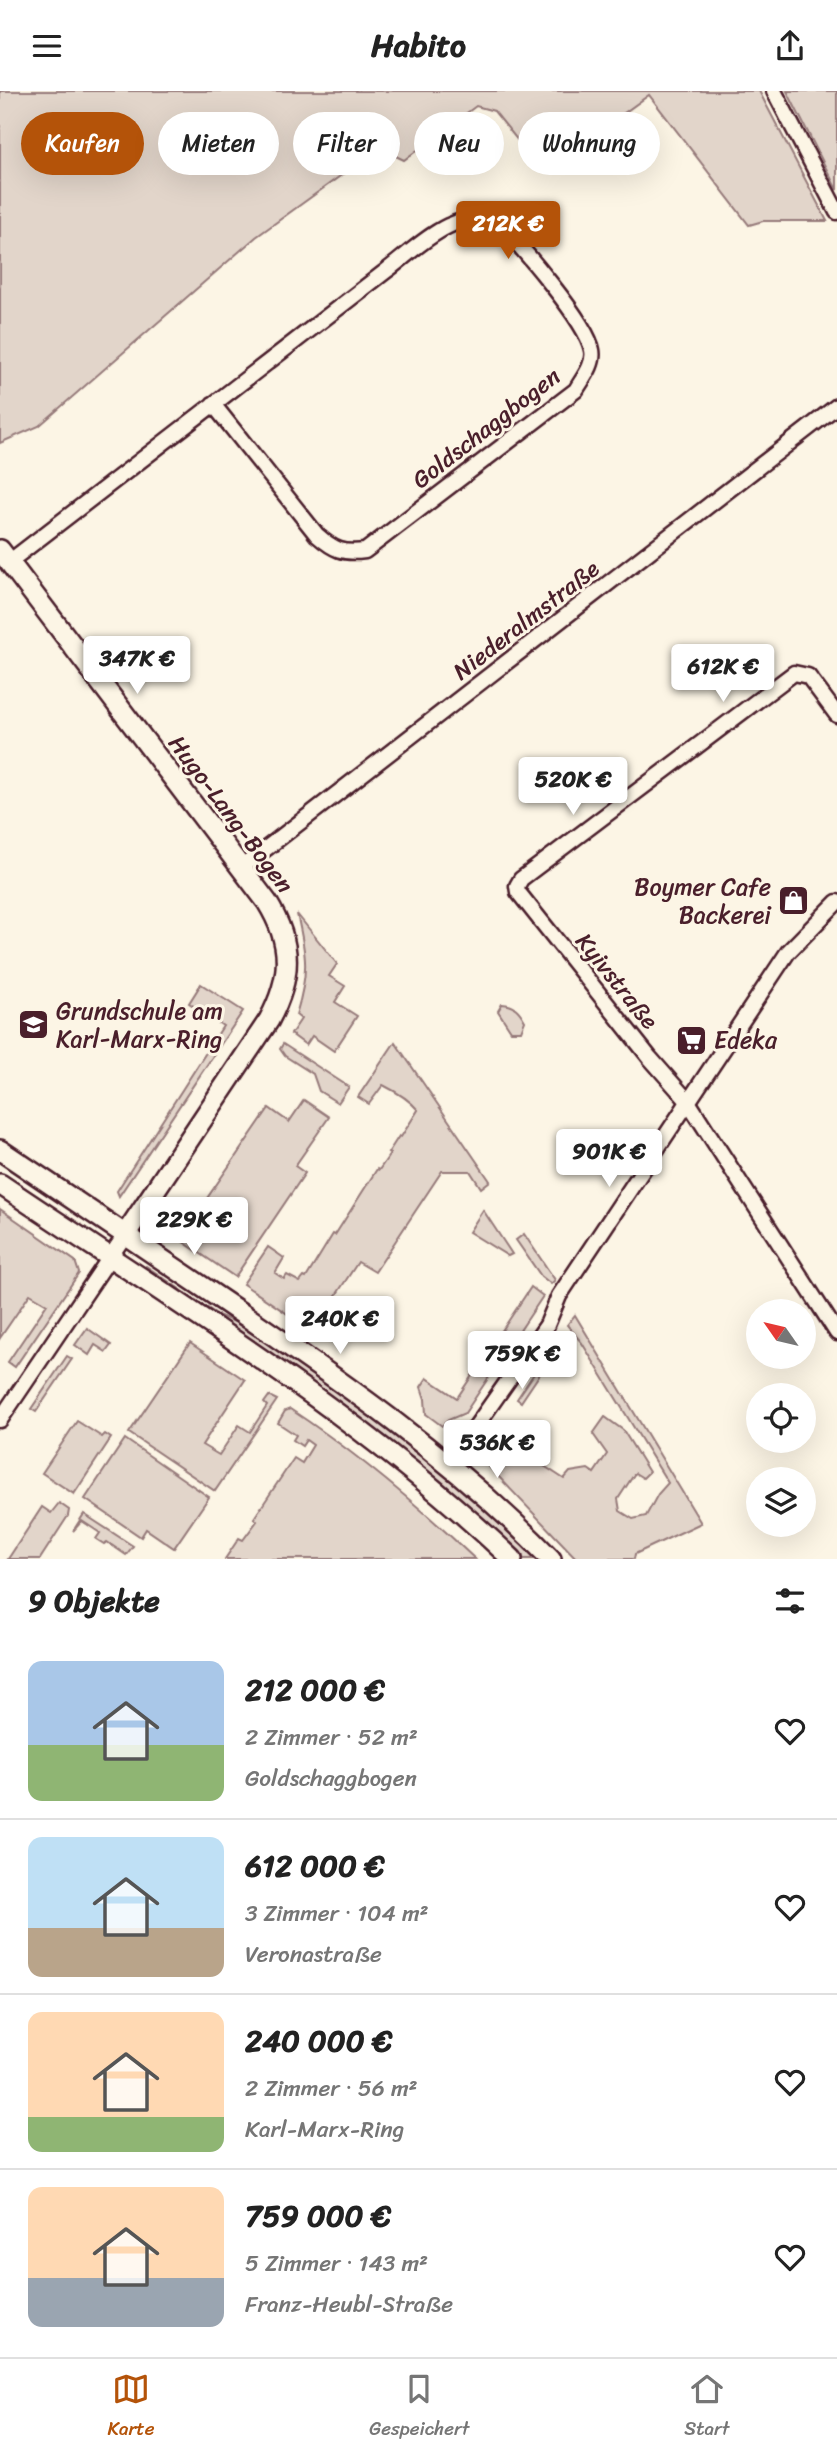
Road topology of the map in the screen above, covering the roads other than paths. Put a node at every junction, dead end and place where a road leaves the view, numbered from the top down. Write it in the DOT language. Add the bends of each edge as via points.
graph roads {
  1 [pos="774,91"];
  2 [pos="837,212"];
  3 [pos="213,404"];
  4 [pos="837,406"];
  5 [pos="5,556"];
  6 [pos="837,715"];
  7 [pos="241,868"];
  8 [pos="837,902"];
  9 [pos="687,1100"];
  10 [pos="0,1150"];
  11 [pos="0,1184"];
  12 [pos="125,1235"];
  13 [pos="110,1258"];
  14 [pos="837,1333"];
  15 [pos="0,1420"];
  16 [pos="447,1462"];
  17 [pos="512,1559"];
  18 [pos="551,1559"];
  1 -- 2 [label="street"];
  3 -- 3 [label="street, Goldschaggbogen" via="412,251 451,224 470,218 486,218 508,233 586,332 593,352 576,390 365,551 347,553 317,535"];
  3 -- 5 [label="street, Goldschaggbogen"];
  4 -- 7 [label="street, Niederalmstraße"];
  5 -- 7 [label="main road, Hugo-Lang-Bogen"];
  6 -- 9 [label="street, Kyivstraße" via="808,676 794,673 517,886 518,893"];
  7 -- 12 [label="main road, Hugo-Lang-Bogen" via="281,930 287,954 285,981 269,1020"];
  8 -- 9 [label="street" via="788,952"];
  9 -- 14 [label="street, Kyivstraße"];
  9 -- 16 [label="street" via="559,1296 547,1325"];
  10 -- 12 [label="main road"];
  11 -- 13 [label="main road"];
  12 -- 13 [label="street"];
  12 -- 16 [label="main road" via="342,1382"];
  13 -- 15 [label="street"];
  13 -- 17 [label="main road" via="383,1446"];
  16 -- 18 [label="main road"];
}
